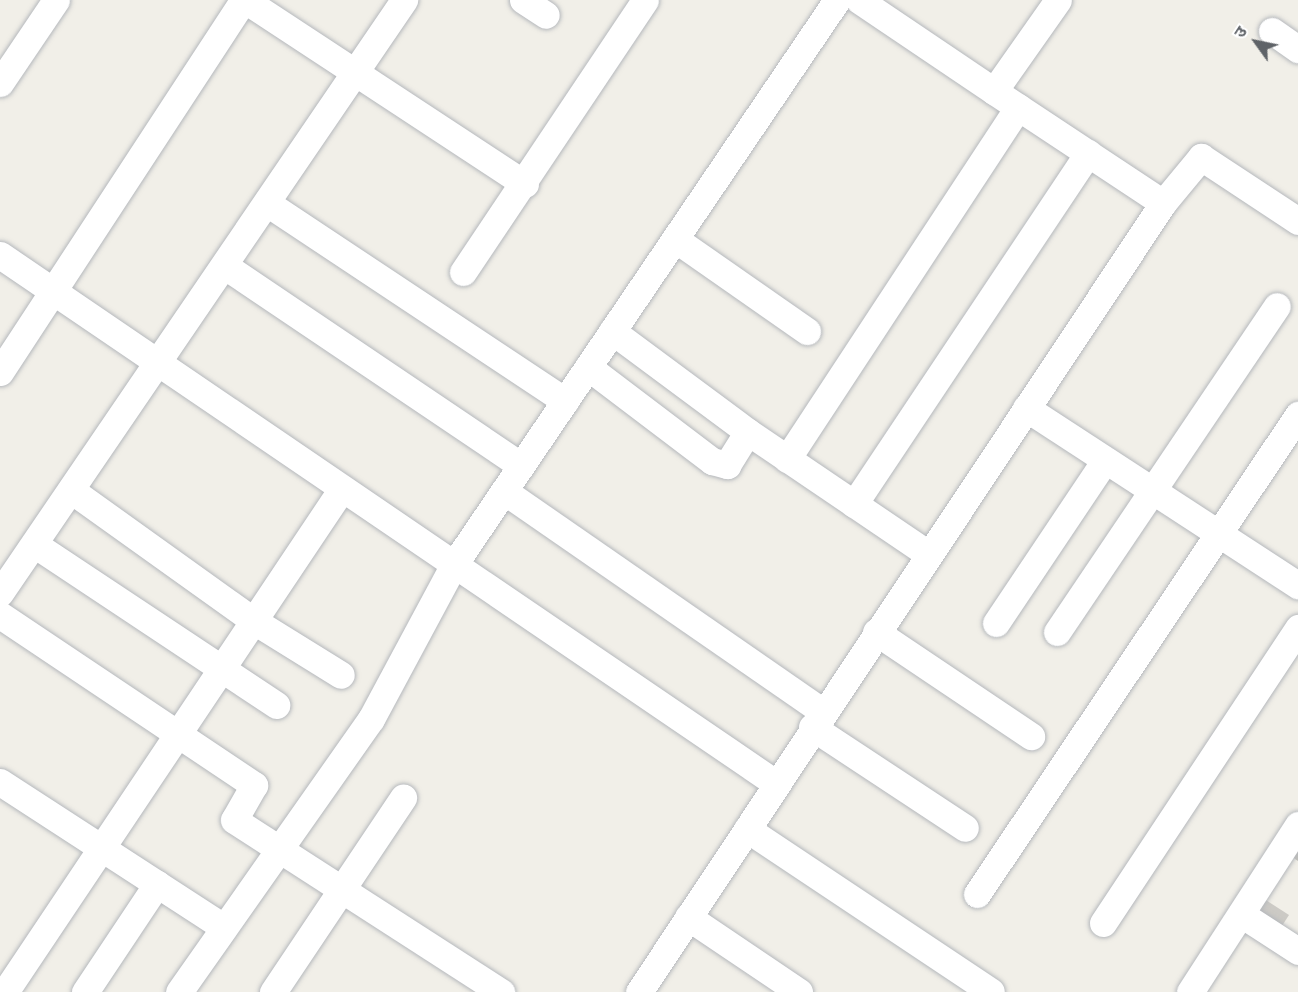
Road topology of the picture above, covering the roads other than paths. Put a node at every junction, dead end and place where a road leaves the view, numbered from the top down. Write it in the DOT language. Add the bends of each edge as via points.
graph roads {
  1 [pos="56,0"];
  2 [pos="244,0"];
  3 [pos="404,0"];
  4 [pos="523,0"];
  5 [pos="645,0"];
  6 [pos="837,0"];
  7 [pos="859,0"];
  8 [pos="1058,0"];
  9 [pos="546,15"];
  10 [pos="1272,31"];
  11 [pos="1298,49"];
  12 [pos="355,71"];
  13 [pos="0,83"];
  14 [pos="994,91"];
  15 [pos="1018,107"];
  16 [pos="1088,153"];
  17 [pos="525,184"];
  18 [pos="267,203"];
  19 [pos="1163,203"];
  20 [pos="1298,221"];
  21 [pos="675,239"];
  22 [pos="0,255"];
  23 [pos="225,266"];
  24 [pos="463,272"];
  25 [pos="56,293"];
  26 [pos="1277,306"];
  27 [pos="612,331"];
  28 [pos="807,331"];
  29 [pos="158,365"];
  30 [pos="588,367"];
  31 [pos="0,372"];
  32 [pos="565,401"];
  33 [pos="1026,408"];
  34 [pos="1298,415"];
  35 [pos="748,432"];
  36 [pos="787,459"];
  37 [pos="1105,460"];
  38 [pos="521,466"];
  39 [pos="71,490"];
  40 [pos="341,490"];
  41 [pos="1152,490"];
  42 [pos="504,491"];
  43 [pos="854,504"];
  44 [pos="1220,535"];
  45 [pos="34,544"];
  46 [pos="928,554"];
  47 [pos="453,566"];
  48 [pos="4,579"];
  49 [pos="1298,585"];
  50 [pos="0,615"];
  51 [pos="254,621"];
  52 [pos="996,623"];
  53 [pos="1298,628"];
  54 [pos="876,632"];
  55 [pos="1057,632"];
  56 [pos="221,670"];
  57 [pos="341,675"];
  58 [pos="276,705"];
  59 [pos="817,719"];
  60 [pos="1031,736"];
  61 [pos="177,738"];
  62 [pos="0,782"];
  63 [pos="774,782"];
  64 [pos="403,798"];
  65 [pos="1298,825"];
  66 [pos="965,828"];
  67 [pos="747,829"];
  68 [pos="102,848"];
  69 [pos="277,848"];
  70 [pos="1290,854"];
  71 [pos="157,884"];
  72 [pos="342,890"];
  73 [pos="977,894"];
  74 [pos="1241,914"];
  75 [pos="688,917"];
  76 [pos="1103,923"];
  77 [pos="224,927"];
  78 [pos="1298,951"];
  79 [pos="1194,990"];
  80 [pos="6,992"];
  81 [pos="85,992"];
  82 [pos="179,992"];
  83 [pos="273,992"];
  84 [pos="501,992"];
  85 [pos="639,992"];
  86 [pos="799,992"];
  87 [pos="991,992"];
  1 -- 13 [label="street"];
  2 -- 12 [label="street"];
  2 -- 25 [label="street"];
  3 -- 12 [label="street"];
  4 -- 9 [label="street"];
  5 -- 17 [label="street"];
  6 -- 21 [label="street"];
  7 -- 14 [label="street"];
  8 -- 14 [label="street"];
  10 -- 11 [label="street"];
  12 -- 17 [label="street"];
  12 -- 18 [label="street"];
  14 -- 15 [label="street"];
  15 -- 16 [label="street"];
  15 -- 36 [label="street"];
  16 -- 19 [label="street"];
  16 -- 43 [label="street"];
  17 -- 24 [label="street"];
  18 -- 23 [label="street"];
  18 -- 32 [label="street"];
  19 -- 20 [label="street" via="1201,157"];
  19 -- 33 [label="street"];
  21 -- 27 [label="street"];
  21 -- 28 [label="street"];
  22 -- 25 [label="street"];
  23 -- 29 [label="street"];
  23 -- 38 [label="street"];
  25 -- 29 [label="street"];
  25 -- 31 [label="street"];
  26 -- 41 [label="street"];
  27 -- 30 [label="street"];
  27 -- 35 [label="street"];
  29 -- 39 [label="street"];
  29 -- 40 [label="street"];
  30 -- 32 [label="street"];
  30 -- 35 [label="street" via="712,461 727,465"];
  32 -- 38 [label="street"];
  33 -- 37 [label="street"];
  33 -- 46 [label="street"];
  34 -- 44 [label="street"];
  35 -- 36 [label="street"];
  36 -- 43 [label="street"];
  37 -- 41 [label="street"];
  37 -- 52 [label="street"];
  38 -- 42 [label="street"];
  39 -- 45 [label="street"];
  39 -- 51 [label="street"];
  40 -- 47 [label="street"];
  40 -- 51 [label="street"];
  41 -- 44 [label="street"];
  41 -- 55 [label="street"];
  42 -- 47 [label="street"];
  42 -- 59 [label="street"];
  43 -- 46 [label="street"];
  44 -- 49 [label="street"];
  44 -- 73 [label="street"];
  45 -- 48 [label="street"];
  45 -- 56 [label="street"];
  46 -- 54 [label="street"];
  47 -- 63 [label="street"];
  47 -- 69 [label="street" via="371,719"];
  50 -- 61 [label="street"];
  51 -- 56 [label="street"];
  51 -- 57 [label="street"];
  53 -- 76 [label="street"];
  54 -- 59 [label="street"];
  54 -- 60 [label="street"];
  56 -- 58 [label="street"];
  56 -- 61 [label="street"];
  59 -- 63 [label="street"];
  59 -- 66 [label="street"];
  61 -- 68 [label="street"];
  61 -- 69 [label="street" via="254,785 234,820"];
  62 -- 68 [label="street"];
  63 -- 67 [label="street"];
  64 -- 72 [label="street"];
  65 -- 70 [label="street"];
  67 -- 75 [label="street"];
  67 -- 87 [label="street"];
  68 -- 71 [label="street"];
  68 -- 80 [label="street"];
  69 -- 72 [label="street"];
  69 -- 77 [label="street"];
  70 -- 74 [label="street"];
  71 -- 77 [label="street"];
  71 -- 81 [label="street"];
  72 -- 83 [label="street"];
  72 -- 84 [label="street"];
  74 -- 78 [label="street"];
  74 -- 79 [label="street"];
  75 -- 85 [label="street"];
  75 -- 86 [label="street"];
  77 -- 82 [label="street"];
}
